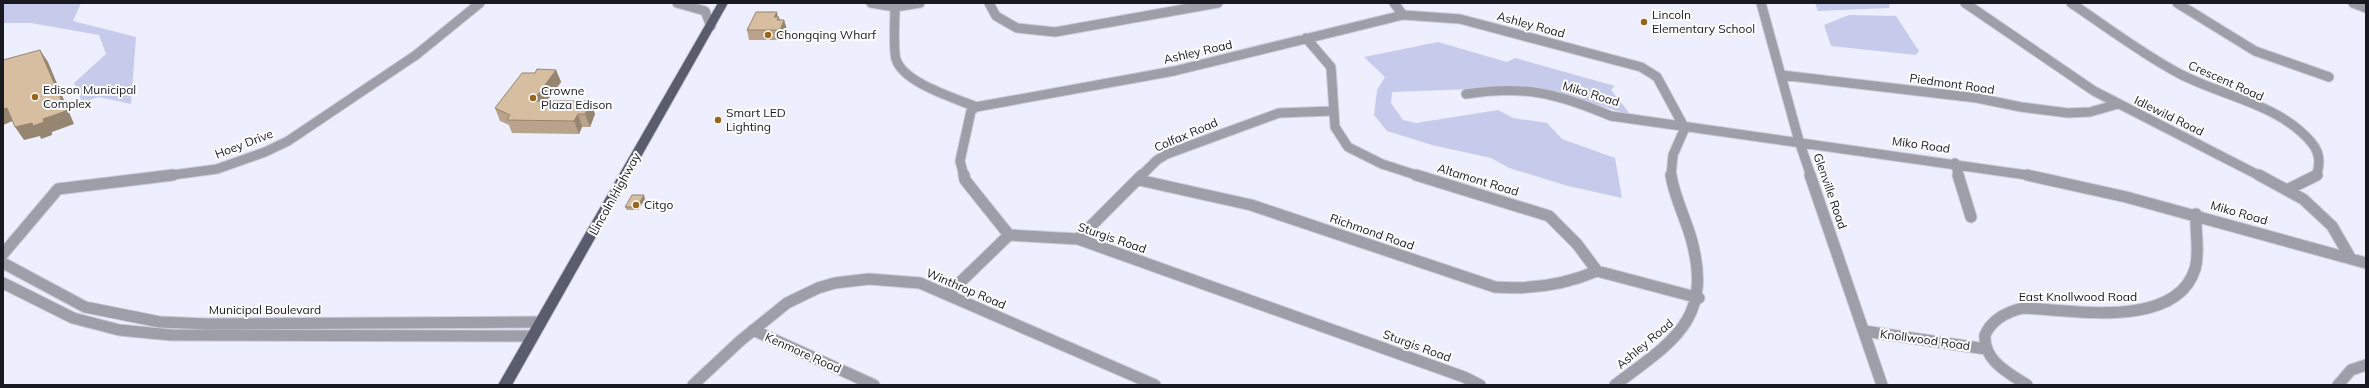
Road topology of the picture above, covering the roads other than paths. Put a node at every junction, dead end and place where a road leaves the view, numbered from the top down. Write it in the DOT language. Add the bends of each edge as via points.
graph roads {
  1 [pos="480,3"];
  2 [pos="677,3"];
  3 [pos="723,3"];
  4 [pos="871,3"];
  5 [pos="920,3"];
  6 [pos="988,3"];
  7 [pos="1218,3"];
  8 [pos="1394,3"];
  9 [pos="1761,3"];
  10 [pos="1965,3"];
  11 [pos="2071,3"];
  12 [pos="2177,3"];
  13 [pos="2353,3"];
  14 [pos="895,7"];
  15 [pos="2366,8"];
  16 [pos="1402,15"];
  17 [pos="711,26"];
  18 [pos="1306,38"];
  19 [pos="1780,75"];
  20 [pos="2329,77"];
  21 [pos="1466,94"];
  22 [pos="2118,104"];
  23 [pos="976,108"];
  24 [pos="1332,111"];
  25 [pos="1683,126"];
  26 [pos="1799,141"];
  27 [pos="1955,164"];
  28 [pos="1139,180"];
  29 [pos="2287,190"];
  30 [pos="2196,214"];
  31 [pos="1971,217"];
  32 [pos="1009,235"];
  33 [pos="1078,239"];
  34 [pos="3,254"];
  35 [pos="2351,259"];
  36 [pos="2366,263"];
  37 [pos="3,264"];
  38 [pos="1597,271"];
  39 [pos="3,283"];
  40 [pos="947,295"];
  41 [pos="1699,298"];
  42 [pos="540,322"];
  43 [pos="753,330"];
  44 [pos="1864,331"];
  45 [pos="532,336"];
  46 [pos="1986,349"];
  47 [pos="2366,365"];
  48 [pos="505,385"];
  49 [pos="693,385"];
  50 [pos="874,385"];
  51 [pos="1155,385"];
  52 [pos="1480,385"];
  53 [pos="1616,385"];
  54 [pos="1882,385"];
  55 [pos="2027,385"];
  56 [pos="2338,385"];
  1 -- 34 [label="street, Hoey Drive" via="416,55 288,141 218,169 58,189"];
  2 -- 17 [label="street" via="706,10"];
  3 -- 17 [label="main road, Lincoln Highway"];
  4 -- 14 [label="street"];
  5 -- 14 [label="street"];
  6 -- 7 [label="street" via="996,16 1005,22 1017,28 1043,32 1065,31"];
  8 -- 16 [label="street"];
  9 -- 19 [label="street, Glenville Road"];
  10 -- 22 [label="street, Idlewild Road" via="2063,71"];
  11 -- 29 [label="street, Crescent Road" via="2179,73 2272,114 2308,138 2317,149 2321,160 2316,176"];
  12 -- 20 [label="street" via="2256,51"];
  13 -- 15 [label="street"];
  14 -- 23 [label="street" via="898,64 922,83"];
  16 -- 18 [label="street, Ashley Road"];
  16 -- 25 [label="street, Ashley Road" via="1460,18 1641,67 1657,77"];
  17 -- 42 [label="main road, Lincoln Highway" via="572,271"];
  18 -- 23 [label="street, Ashley Road" via="1174,71"];
  18 -- 24 [label="street, Altamont Road" via="1326,58 1331,67"];
  19 -- 22 [label="street, Piedmont Road" via="1977,98 2068,113 2090,112"];
  19 -- 26 [label="street, Glenville Road"];
  21 -- 25 [label="street, Miko Road" via="1506,89 1537,92 1596,109 1611,116"];
  22 -- 29 [label="street, Idlewild Road"];
  23 -- 32 [label="street" via="971,111 966,129 960,161 963,174 965,180"];
  24 -- 28 [label="street, Colfax Road" via="1280,113 1255,121 1167,154 1157,160"];
  24 -- 38 [label="street, Altamont Road" via="1335,127 1348,147 1382,164 1549,216 1577,244"];
  25 -- 26 [label="street, Miko Road"];
  25 -- 41 [label="street, Ashley Road" via="1684,130 1671,165 1673,185 1694,248 1699,272"];
  26 -- 27 [label="street, Miko Road"];
  26 -- 44 [label="street, Glenville Road"];
  27 -- 30 [label="street, Miko Road" via="2045,177"];
  27 -- 31 [label="street"];
  28 -- 33 [label="street, Colfax Road"];
  28 -- 38 [label="street, Richmond Road" via="1251,205 1495,287 1532,288 1585,277"];
  29 -- 35 [label="street, Idlewild Road" via="2303,199 2332,226"];
  30 -- 35 [label="street, Miko Road"];
  30 -- 46 [label="street, East Knollwood Road" via="2195,268 2190,281 2180,294 2144,310 2116,313 2043,307 2011,310 1991,322 1986,331"];
  32 -- 33 [label="street, Sturgis Road"];
  32 -- 40 [label="street"];
  33 -- 52 [label="street, Sturgis Road" via="1456,374"];
  35 -- 36 [label="street, Miko Road"];
  37 -- 42 [label="street, Municipal Boulevard" via="85,308 160,322"];
  38 -- 41 [label="street"];
  39 -- 45 [label="street" via="73,318 119,330 171,336"];
  40 -- 43 [label="street, Winthrop Road" via="899,279 861,279 819,288 788,302"];
  40 -- 51 [label="street, Winthrop Road"];
  41 -- 53 [label="street, Ashley Road" via="1684,327"];
  42 -- 45 [label="main road, Lincoln Highway"];
  43 -- 49 [label="street, Winthrop Road"];
  43 -- 50 [label="street, Kenmore Road"];
  44 -- 46 [label="street, Knollwood Road"];
  44 -- 54 [label="street, Glenville Road"];
  45 -- 48 [label="main road, Lincoln Highway"];
  46 -- 55 [label="street" via="2000,366"];
  47 -- 56 [label="street" via="2351,370"];
}
